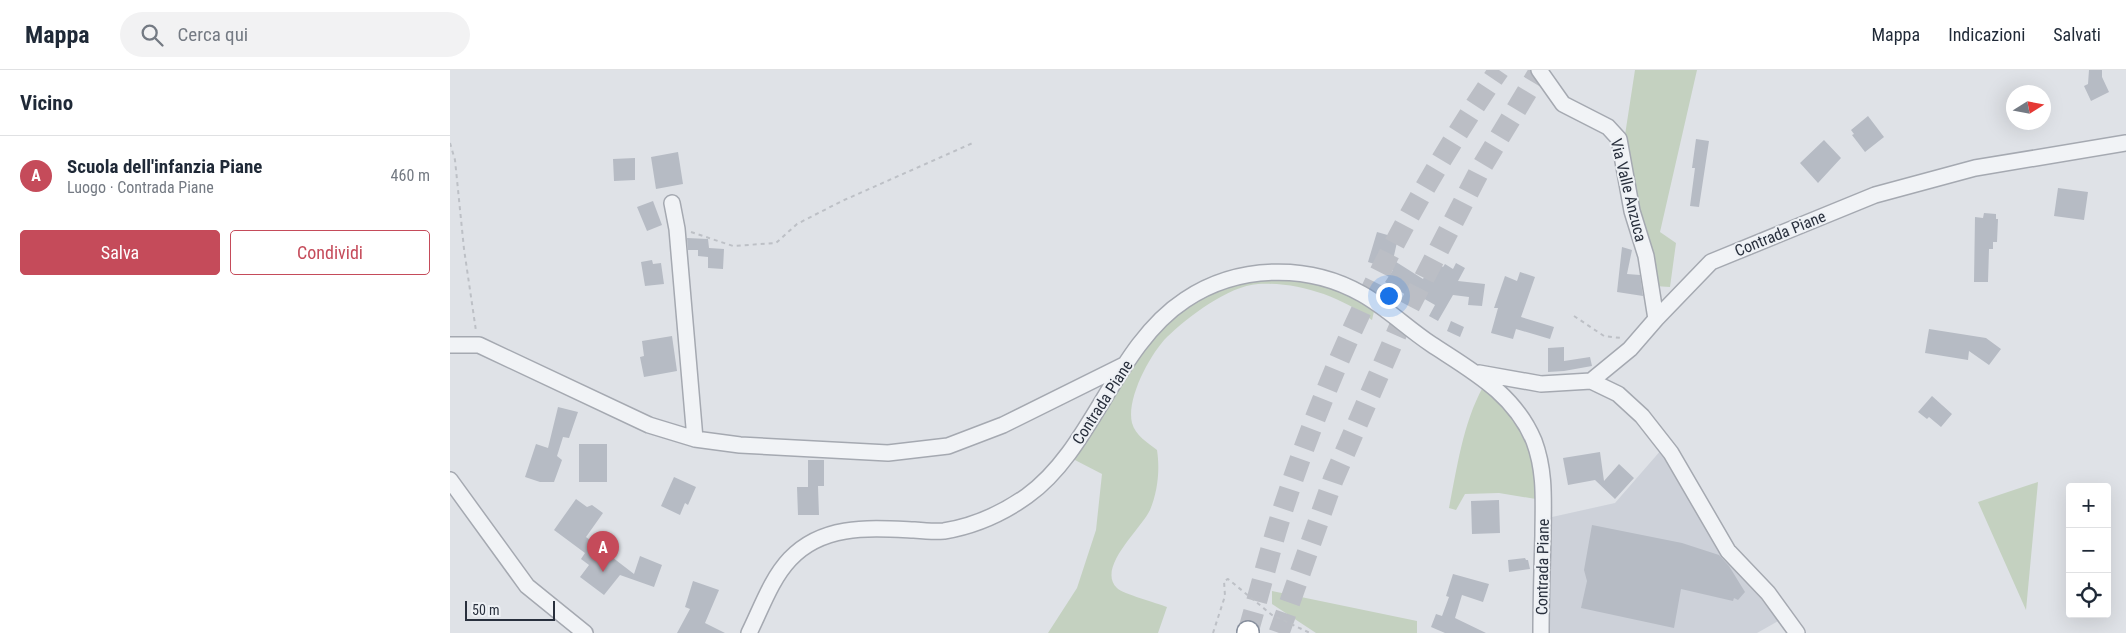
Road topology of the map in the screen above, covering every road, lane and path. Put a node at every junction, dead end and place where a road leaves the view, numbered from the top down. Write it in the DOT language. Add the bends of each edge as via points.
graph roads {
  1 [pos="1539,70"];
  2 [pos="975,142"];
  3 [pos="2126,143"];
  4 [pos="450,144"];
  5 [pos="672,203"];
  6 [pos="677,229"];
  7 [pos="1574,316"];
  8 [pos="1656,318"];
  9 [pos="1634,344"];
  10 [pos="450,345"];
  11 [pos="479,345"];
  12 [pos="1125,365"];
  13 [pos="1477,373"];
  14 [pos="1590,381"];
  15 [pos="695,439"];
  16 [pos="450,480"];
  17 [pos="585,633"];
  18 [pos="749,633"];
  19 [pos="1213,633"];
  20 [pos="1310,633"];
  21 [pos="1541,633"];
  22 [pos="1797,633"];
  1 -- 8 [label="street, Via Valle Anzuca" via="1562,104 1608,127 1619,139 1632,211 1646,256"];
  2 -- 6 [label="path" via="842,201 797,224 776,243 733,246 703,234"];
  3 -- 8 [label="street, Contrada Piane" via="1975,168 1875,194 1710,262"];
  4 -- 11 [label="path" via="455,160 464,249"];
  5 -- 6 [label="street"];
  6 -- 15 [label="street"];
  7 -- 9 [label="path" via="1604,336 1626,339"];
  8 -- 9 [label="street, Contrada Piane"];
  9 -- 14 [label="street, Contrada Piane"];
  10 -- 11 [label="street"];
  11 -- 15 [label="street" via="649,425"];
  12 -- 13 [label="street, Contrada Piane" via="1149,332 1183,301 1218,283 1274,272 1301,273 1354,289"];
  12 -- 15 [label="street" via="1003,425 948,446 888,453 740,445"];
  12 -- 18 [label="street, Contrada Piane" via="1070,450 1029,495 982,521 941,532 856,528 818,539 788,562"];
  13 -- 14 [label="street, Contrada Piane" via="1541,384"];
  13 -- 21 [label="street, Contrada Piane" via="1502,393 1519,414 1538,455 1544,487"];
  14 -- 22 [label="street" via="1618,394 1642,416 1671,454 1728,551 1768,593"];
  16 -- 17 [label="street" via="527,586"];
  19 -- 20 [label="path" via="1225,596 1224,581 1228,580 1272,615"];
}
